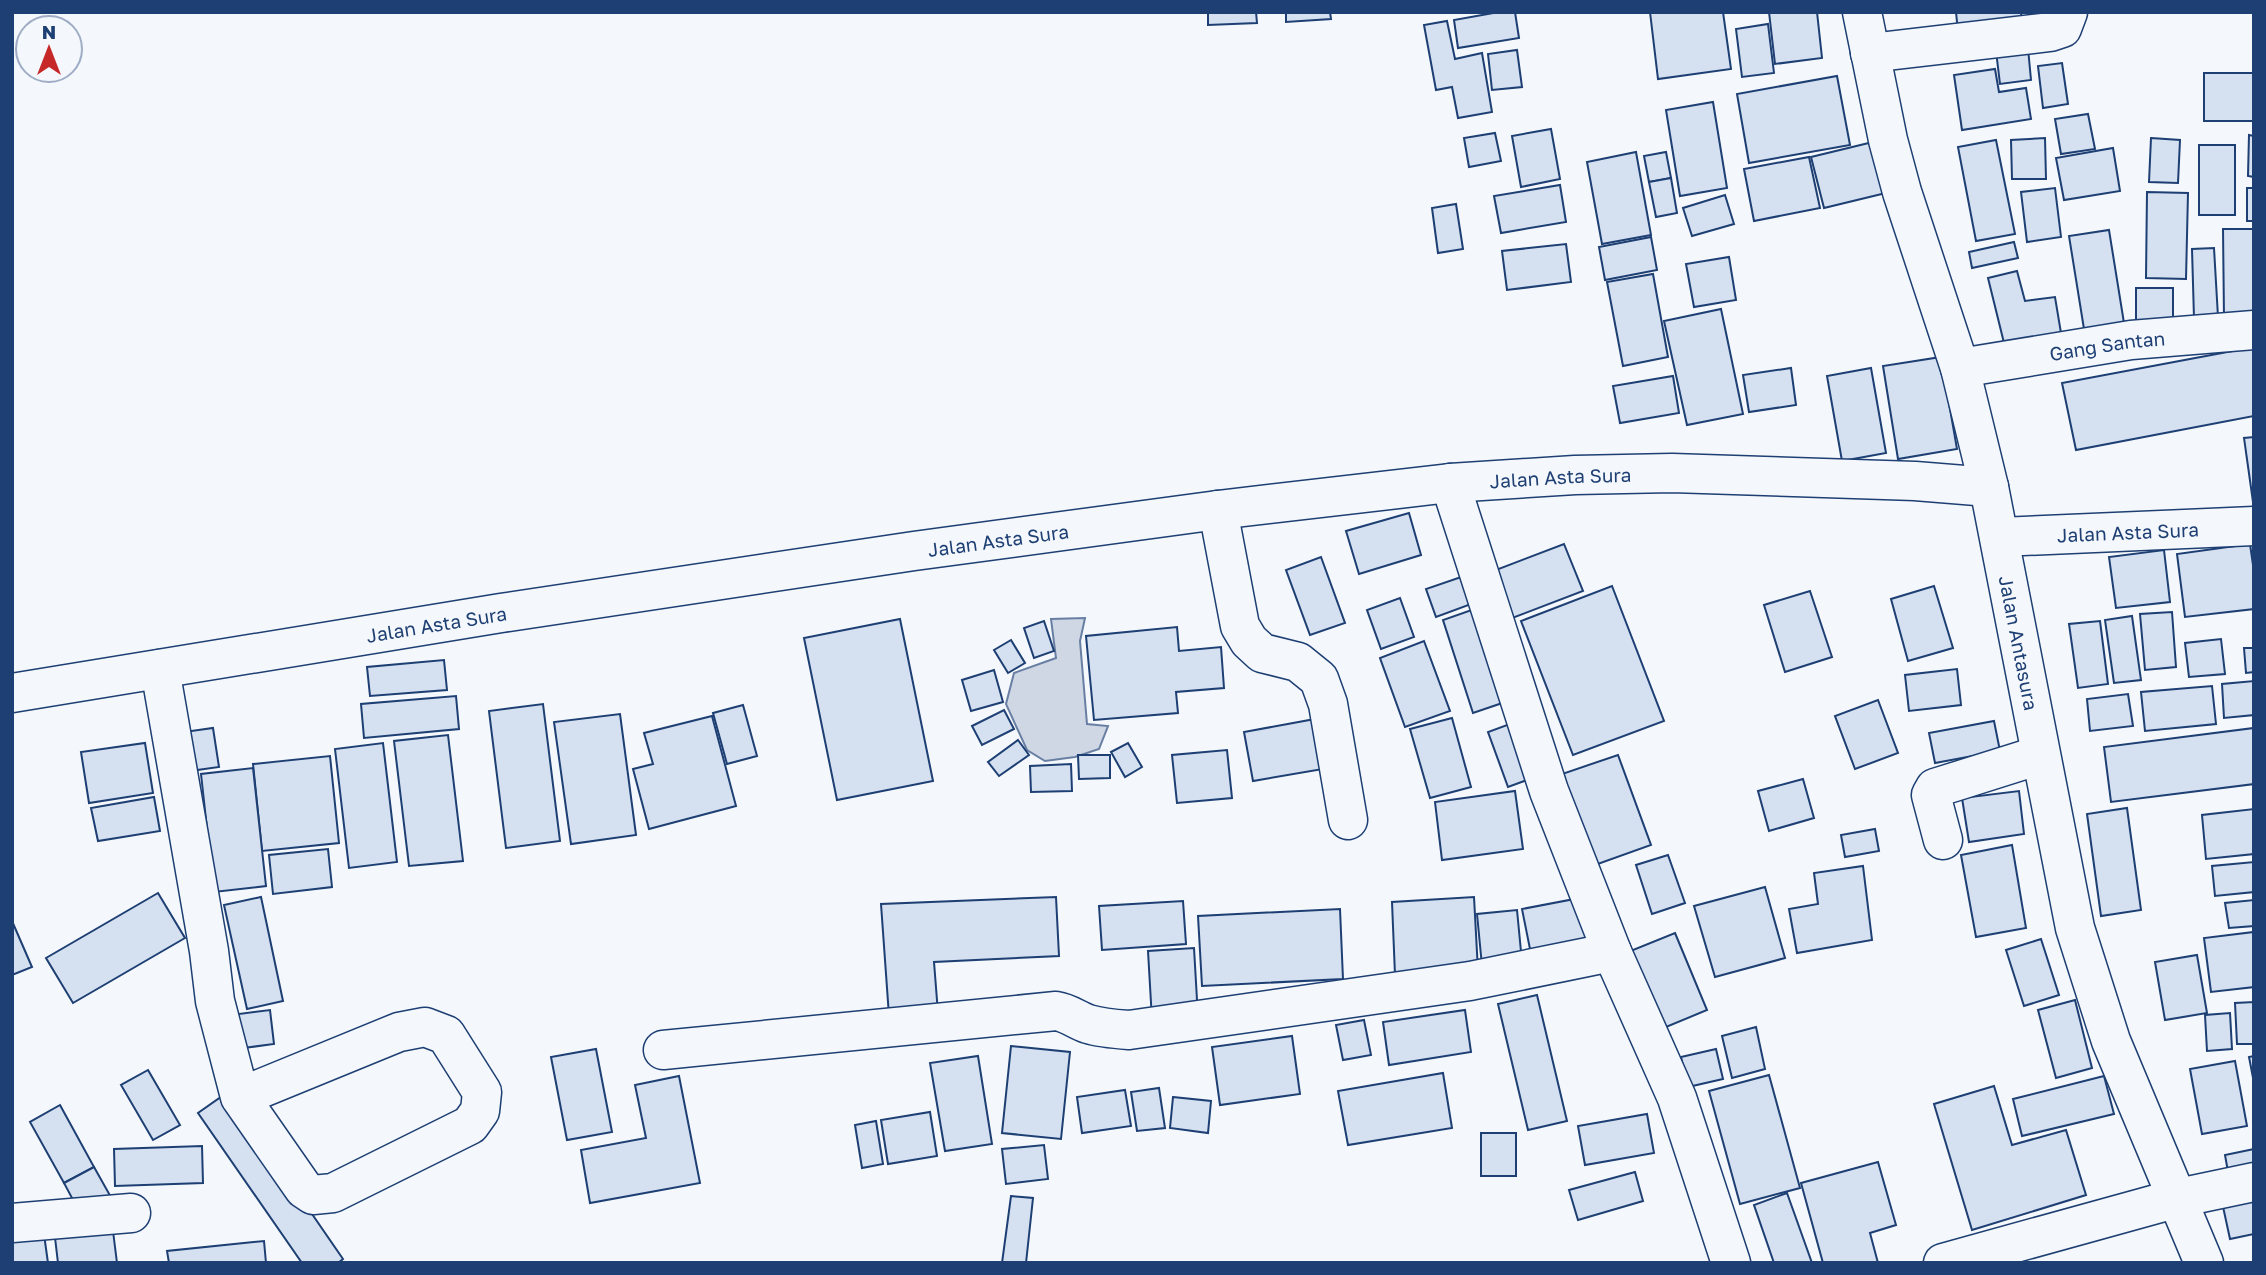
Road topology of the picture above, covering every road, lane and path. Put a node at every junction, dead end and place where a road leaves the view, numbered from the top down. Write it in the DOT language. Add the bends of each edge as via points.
graph roads {
  1 [pos="1862,12"];
  2 [pos="2068,12"];
  3 [pos="1870,53"];
  4 [pos="2254,330"];
  5 [pos="1959,368"];
  6 [pos="1450,483"];
  7 [pos="1989,487"];
  8 [pos="1218,510"];
  9 [pos="2254,526"];
  10 [pos="2000,537"];
  11 [pos="160,669"];
  12 [pos="12,693"];
  13 [pos="2040,755"];
  14 [pos="1348,820"];
  15 [pos="1943,840"];
  16 [pos="1612,952"];
  17 [pos="663,1050"];
  18 [pos="240,1097"];
  19 [pos="2254,1182"];
  20 [pos="2178,1198"];
  21 [pos="131,1213"];
  22 [pos="12,1223"];
  23 [pos="1731,1263"];
  24 [pos="1943,1263"];
  25 [pos="2204,1263"];
  1 -- 3 [label="street, Jalan Antasura"];
  2 -- 3 [label="street" via="2062,28 2050,32"];
  3 -- 5 [label="street, Jalan Antasura" via="1902,192"];
  4 -- 5 [label="street, Gang Santan" via="2131,340"];
  5 -- 7 [label="street, Jalan Antasura"];
  6 -- 7 [label="street, Jalan Asta Sura" via="1672,472"];
  6 -- 8 [label="street, Jalan Asta Sura"];
  6 -- 16 [label="street" via="1549,791"];
  7 -- 10 [label="street, Jalan Antasura"];
  8 -- 11 [label="street, Jalan Asta Sura" via="501,613"];
  8 -- 14 [label="street" via="1240,626 1249,641 1262,653 1298,662 1320,679"];
  9 -- 10 [label="street, Jalan Asta Sura"];
  10 -- 13 [label="street, Jalan Antasura"];
  11 -- 12 [label="street, Jalan Asta Sura"];
  11 -- 18 [label="street" via="215,1001"];
  13 -- 15 [label="street" via="1935,788 1931,795"];
  13 -- 20 [label="street, Jalan Antasura" via="2075,928 2112,1041"];
  16 -- 17 [label="street" via="1470,981 1129,1030 1098,1027 1056,1011"];
  16 -- 23 [label="street" via="1677,1098"];
  18 -- 18 [label="street" via="399,1032 425,1027 446,1035 482,1092 480,1111 470,1125 332,1193 313,1195 304,1189"];
  19 -- 20 [label="street"];
  20 -- 24 [label="street"];
  20 -- 25 [label="street, Jalan Antasura"];
  21 -- 22 [label="street"];
}
